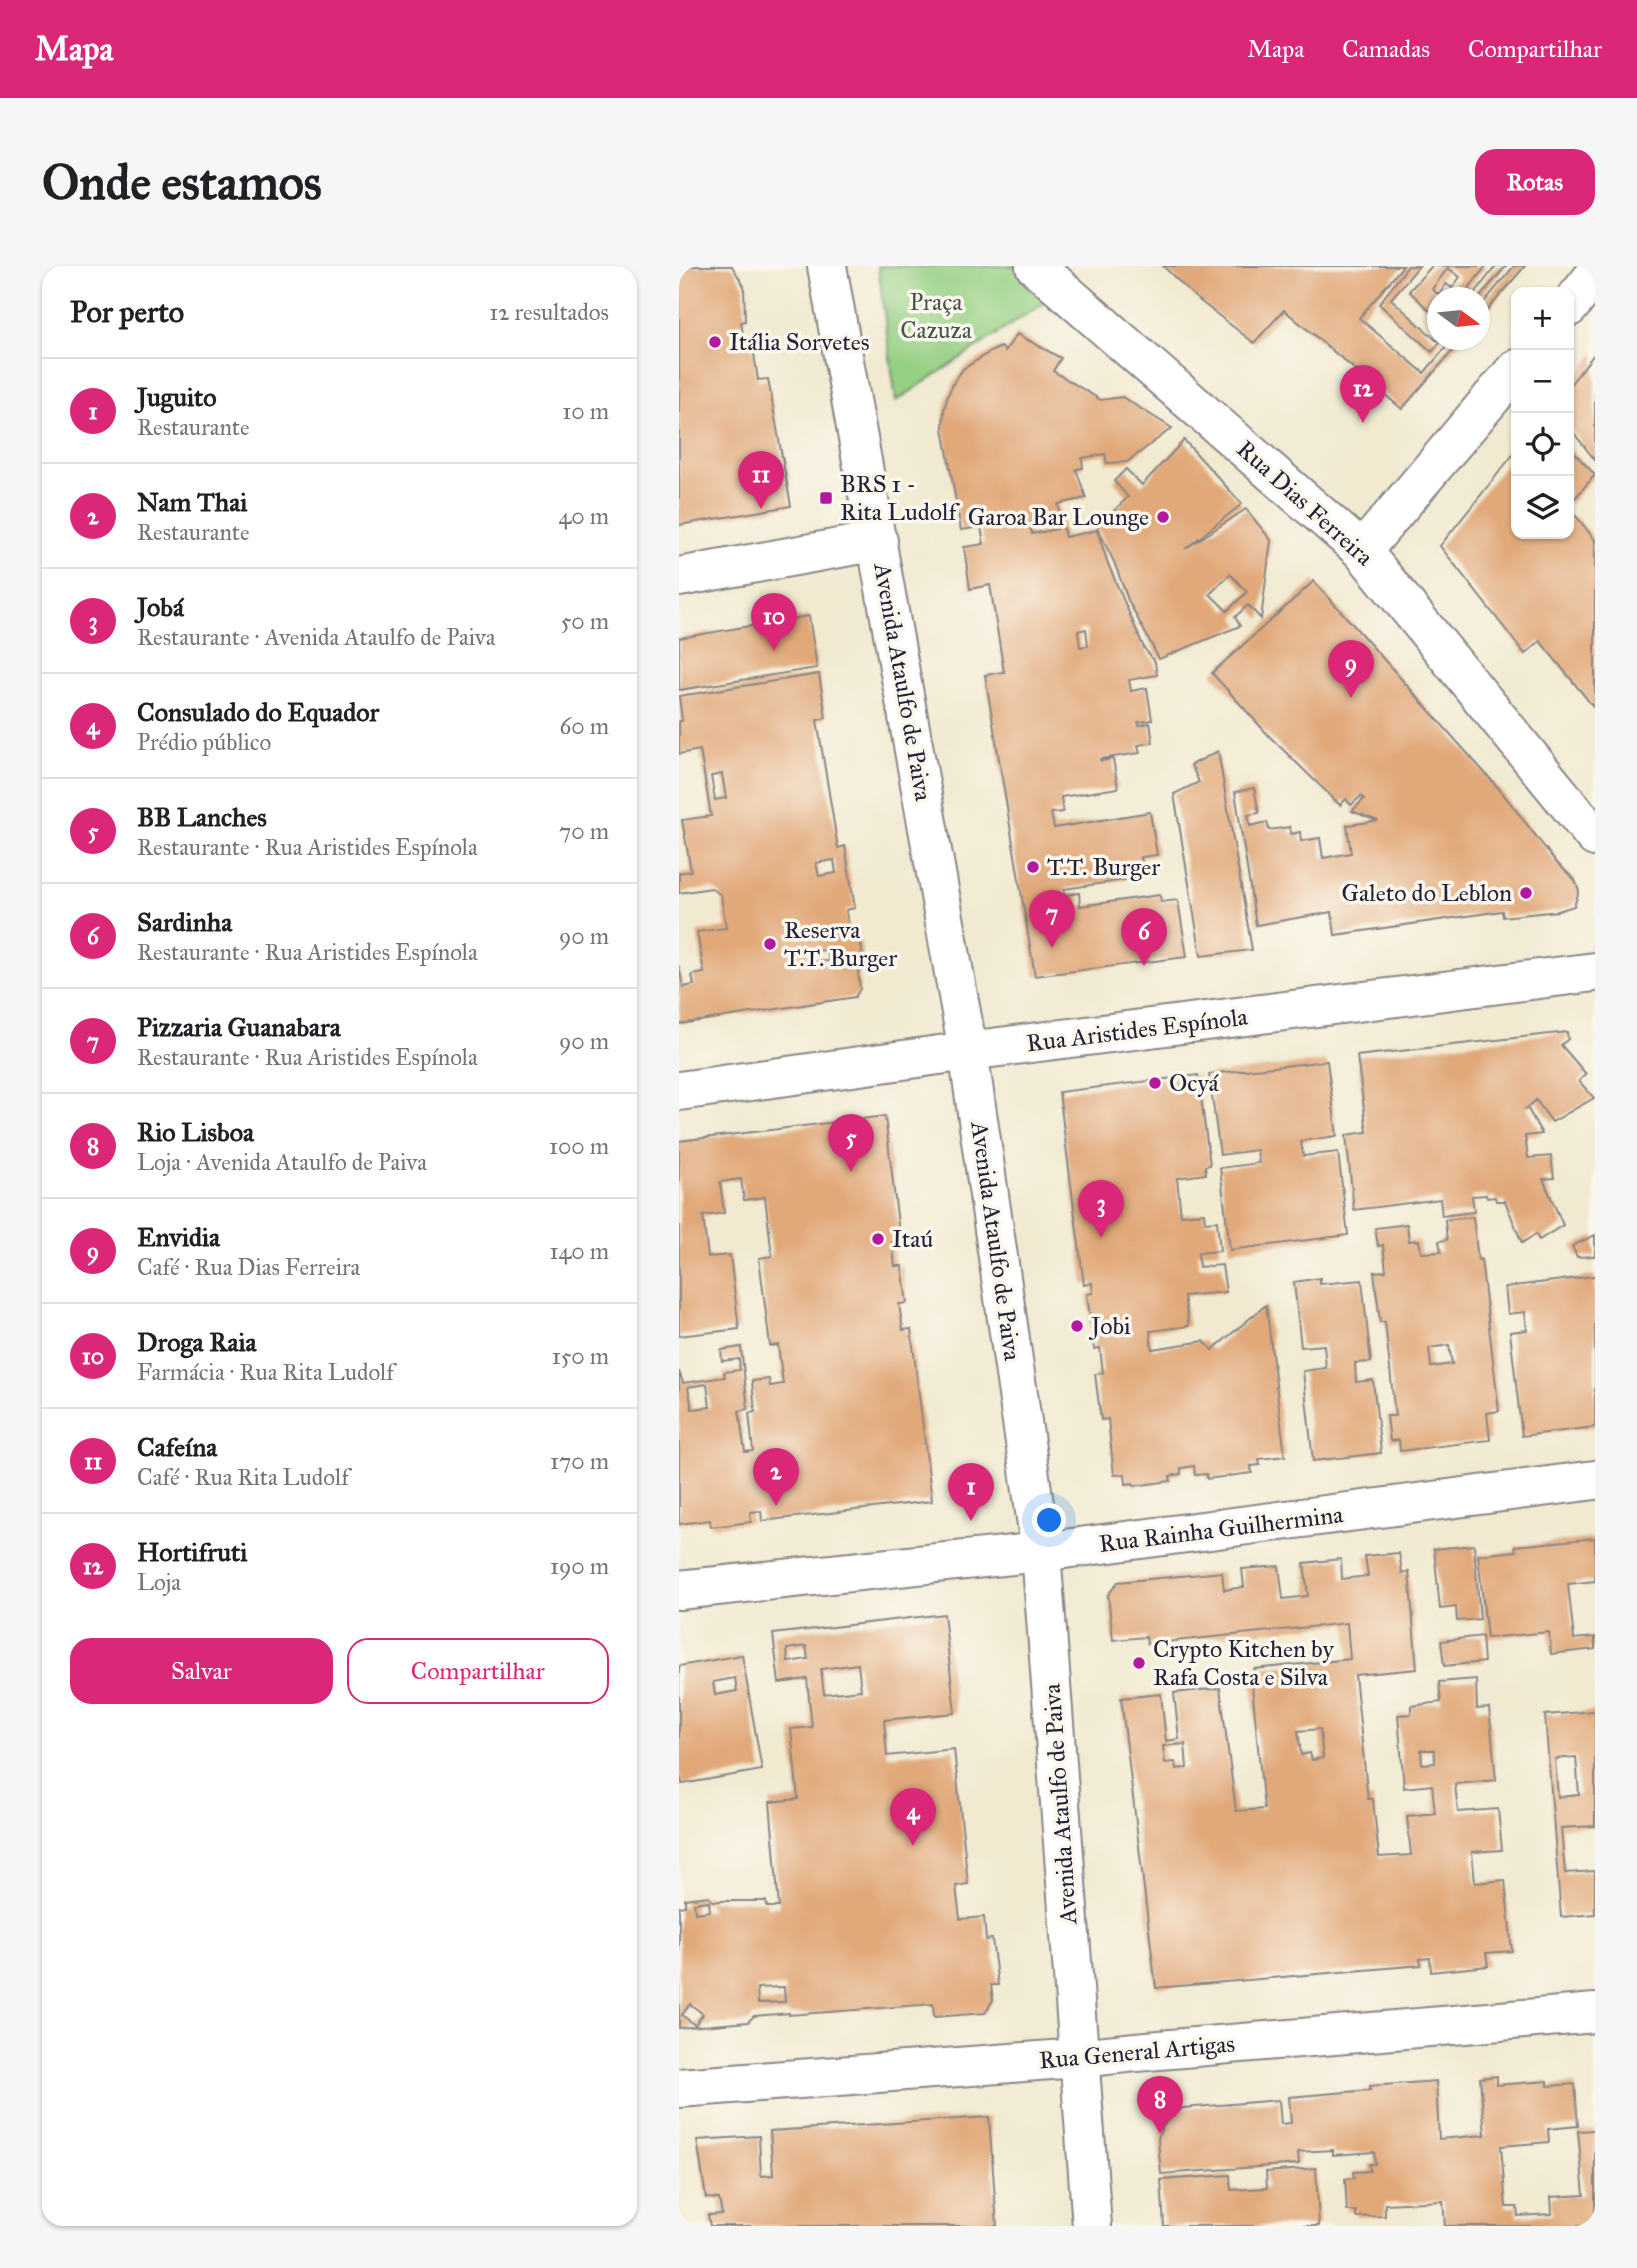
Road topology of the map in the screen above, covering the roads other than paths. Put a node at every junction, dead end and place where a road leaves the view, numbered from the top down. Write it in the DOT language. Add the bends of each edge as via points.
graph roads {
  1 [pos="827,266"];
  2 [pos="1035,266"];
  3 [pos="1595,275"];
  4 [pos="1574,301"];
  5 [pos="1511,375"];
  6 [pos="878,541"];
  7 [pos="1362,551"];
  8 [pos="679,577"];
  9 [pos="1595,837"];
  10 [pos="1595,972"];
  11 [pos="968,1051"];
  12 [pos="679,1091"];
  13 [pos="1595,1480"];
  14 [pos="1041,1552"];
  15 [pos="679,1590"];
  16 [pos="1595,2013"];
  17 [pos="1079,2058"];
  18 [pos="679,2088"];
  19 [pos="1093,2226"];
  1 -- 6 [label="street, Avenida Ataulfo de Paiva"];
  2 -- 7 [label="street, Rua Dias Ferreira"];
  3 -- 4 [label="street"];
  5 -- 7 [label="street"];
  6 -- 8 [label="street"];
  6 -- 11 [label="street, Avenida Ataulfo de Paiva"];
  7 -- 9 [label="street, Rua Dias Ferreira"];
  10 -- 11 [label="street, Rua Aristides Espínola"];
  11 -- 12 [label="street, Rua Aristides Espínola"];
  11 -- 14 [label="street, Avenida Ataulfo de Paiva"];
  13 -- 14 [label="street, Rua Rainha Guilhermina"];
  14 -- 15 [label="street, Rua Rainha Guilhermina"];
  14 -- 17 [label="street, Avenida Ataulfo de Paiva"];
  16 -- 17 [label="street, Rua General Artigas"];
  17 -- 18 [label="street, Rua General Artigas"];
  17 -- 19 [label="street, Avenida Ataulfo de Paiva"];
}
